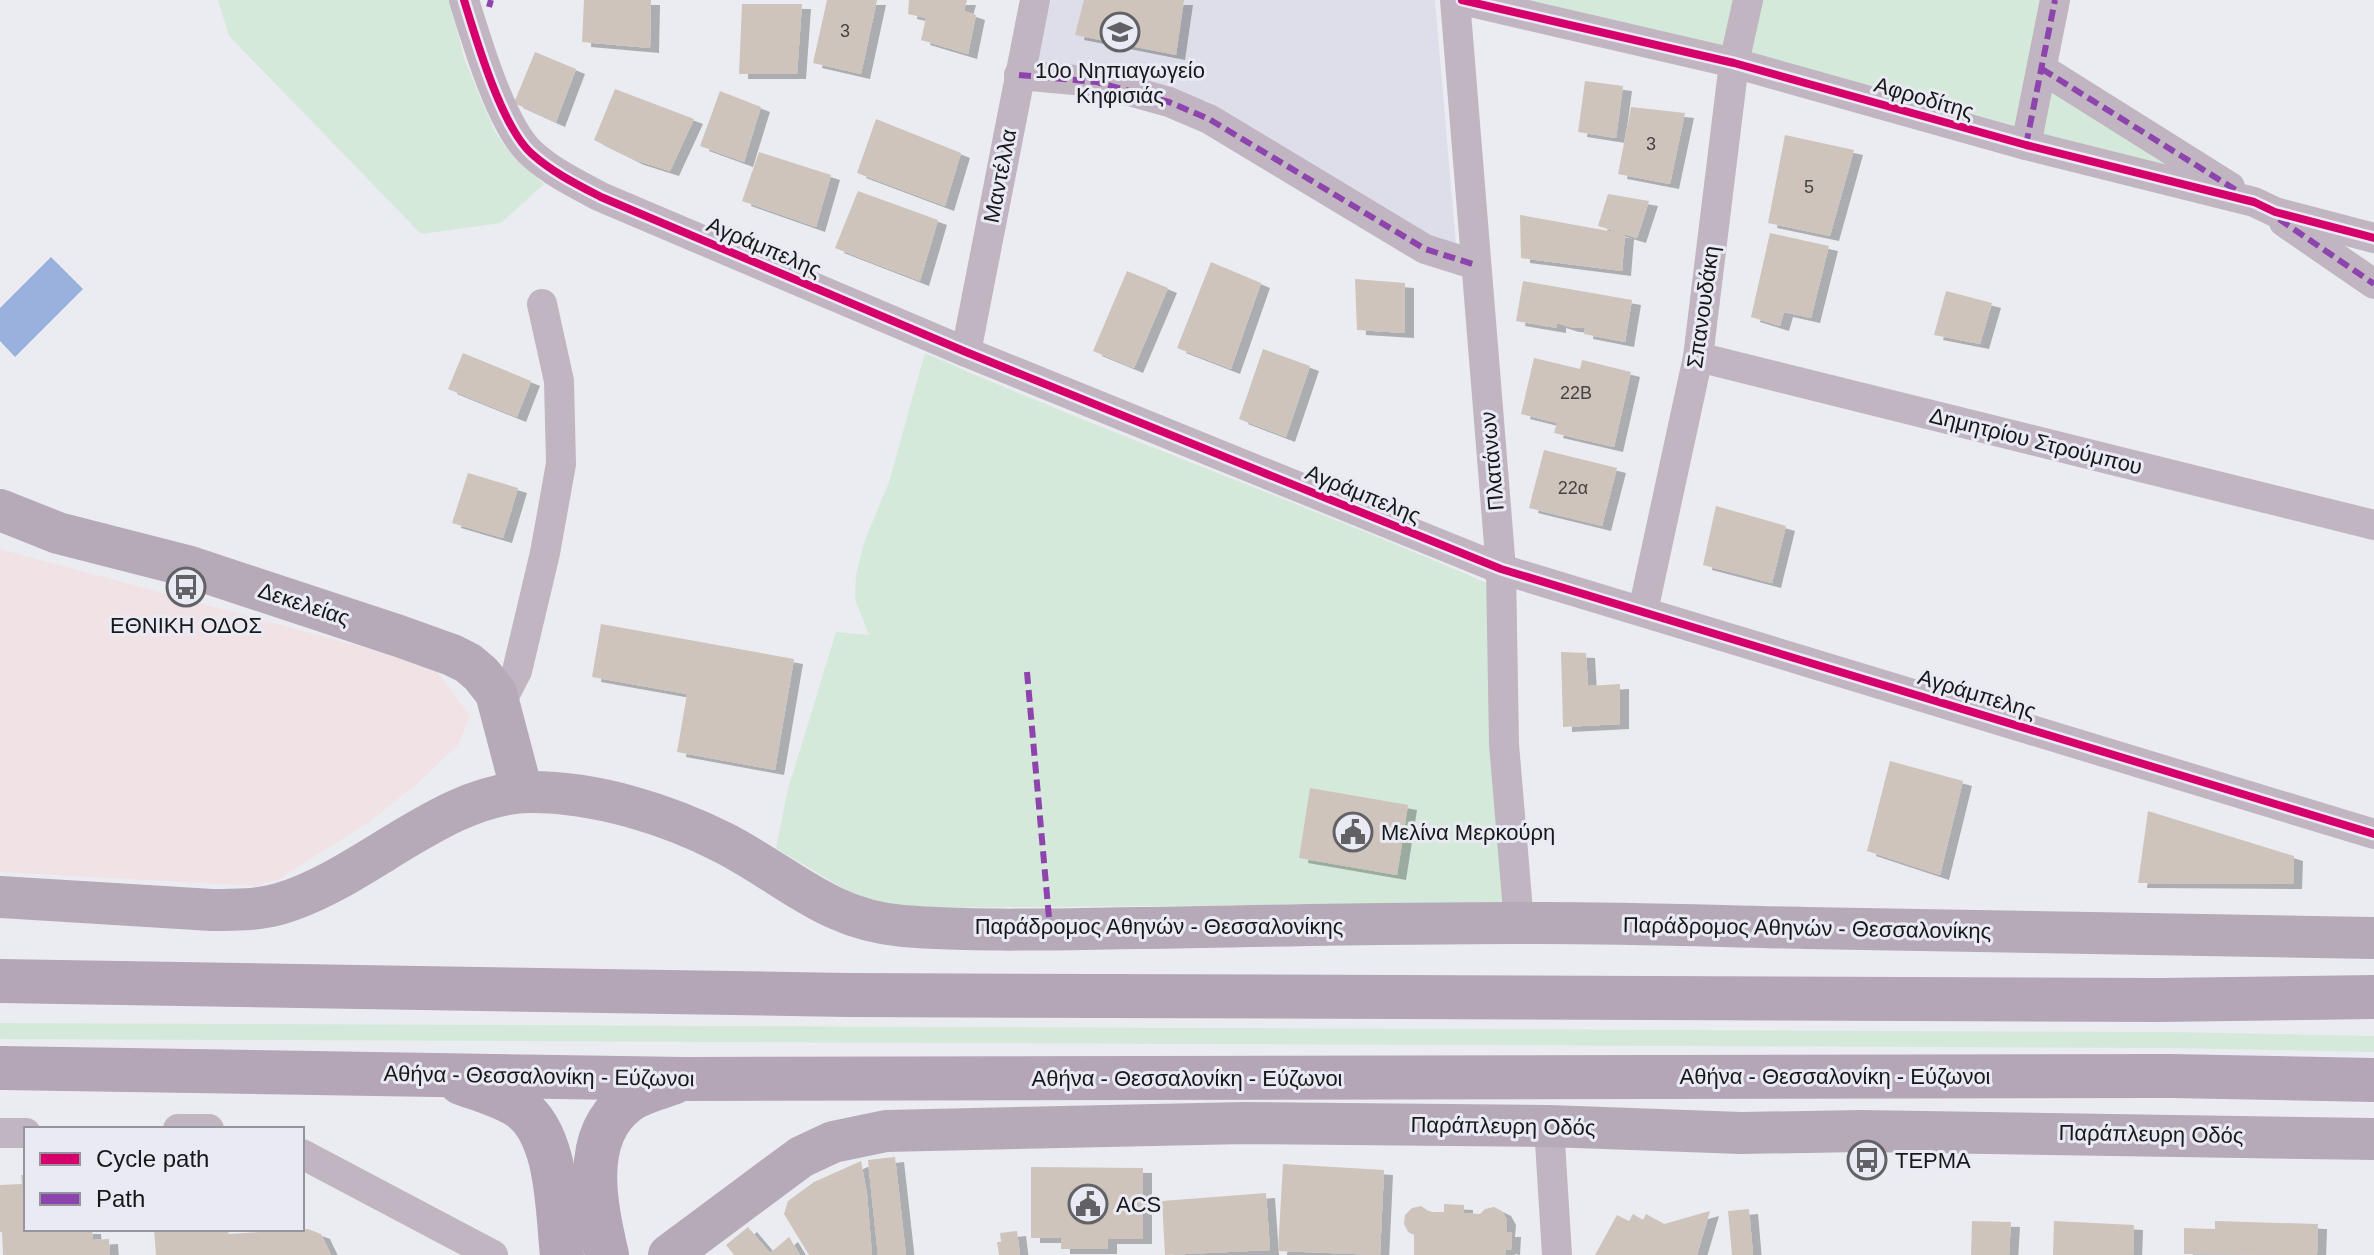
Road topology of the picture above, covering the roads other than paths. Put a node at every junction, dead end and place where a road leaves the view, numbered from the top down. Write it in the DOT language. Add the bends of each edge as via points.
graph roads {
  1 [pos="464,0"];
  2 [pos="1035,0"];
  3 [pos="1455,0"];
  4 [pos="1462,0"];
  5 [pos="1748,0"];
  6 [pos="2055,0"];
  7 [pos="1734,63"];
  8 [pos="2042,69"];
  9 [pos="1019,75"];
  10 [pos="2026,145"];
  11 [pos="2254,202"];
  12 [pos="2374,238"];
  13 [pos="1476,265"];
  14 [pos="2374,284"];
  15 [pos="542,304"];
  16 [pos="966,352"];
  17 [pos="1698,357"];
  18 [pos="0,510"];
  19 [pos="2374,525"];
  20 [pos="1501,569"];
  21 [pos="1643,611"];
  22 [pos="500,704"];
  23 [pos="522,792"];
  24 [pos="2374,834"];
  25 [pos="0,897"];
  26 [pos="1519,923"];
  27 [pos="2374,938"];
  28 [pos="0,981"];
  29 [pos="2374,997"];
  30 [pos="0,1068"];
  31 [pos="428,1073"];
  32 [pos="685,1079"];
  33 [pos="2374,1080"];
  34 [pos="1549,1126"];
  35 [pos="0,1133"];
  36 [pos="24,1133"];
  37 [pos="2374,1139"];
  38 [pos="304,1155"];
  39 [pos="493,1255"];
  40 [pos="562,1255"];
  41 [pos="607,1255"];
  42 [pos="669,1255"];
  43 [pos="1557,1255"];
  1 -- 16 [label="street, Αγράμπελης" via="512,127 529,152 557,174"];
  2 -- 9 [label="street, Μαντέλλα"];
  3 -- 13 [label="street, Πλατάνων"];
  4 -- 7 [label="street, Αφροδίτης"];
  5 -- 7 [label="street, Σπανουδάκη"];
  6 -- 8 [label="street"];
  7 -- 10 [label="street, Αφροδίτης"];
  7 -- 17 [label="street, Σπανουδάκη"];
  8 -- 10 [label="street"];
  8 -- 11 [label="street"];
  9 -- 13 [label="street" via="1097,82 1169,102 1209,119 1425,249"];
  9 -- 16 [label="street, Μαντέλλα"];
  10 -- 11 [label="street, Αφροδίτης"];
  11 -- 12 [label="street, Αφροδίτης"];
  11 -- 14 [label="street"];
  13 -- 20 [label="street, Πλατάνων"];
  15 -- 22 [label="street" via="559,381 561,464 517,671"];
  16 -- 20 [label="street, Αγράμπελης"];
  17 -- 19 [label="street, Δημητρίου Στρούμπου"];
  17 -- 21 [label="street, Σπανουδάκη"];
  18 -- 22 [label="main road, Δεκελείας" via="58,533 187,566 452,655 481,674"];
  20 -- 21 [label="street, Αγράμπελης"];
  20 -- 26 [label="street, Πλατάνων" via="1504,744"];
  21 -- 24 [label="street, Αγράμπελης"];
  22 -- 23 [label="main road, Δεκελείας"];
  23 -- 25 [label="main road, Παράδρομος Αθηνών - Θεσσαλονίκης" via="440,819 277,905 212,910"];
  23 -- 26 [label="main road, Παράδρομος Αθηνών - Θεσσαλονίκης" via="607,801 696,830 831,908 875,924 1050,929"];
  26 -- 27 [label="main road, Παράδρομος Αθηνών - Θεσσαλονίκης"];
  28 -- 29 [label="highway" via="848,995"];
  30 -- 31 [label="highway, Αθήνα - Θεσσαλονίκη - Εύζωνοι"];
  31 -- 32 [label="highway, Αθήνα - Θεσσαλονίκη - Εύζωνοι"];
  31 -- 40 [label="highway" via="505,1099 536,1125 552,1168"];
  32 -- 33 [label="highway, Αθήνα - Θεσσαλονίκη - Εύζωνοι"];
  32 -- 41 [label="highway" via="627,1101 600,1139 597,1194"];
  34 -- 37 [label="main road, Παράπλευρη Οδός"];
  34 -- 42 [label="main road, Παράπλευρη Οδός" via="1245,1123 886,1131 833,1142 801,1157"];
  34 -- 43 [label="street"];
  35 -- 36 [label="street"];
  38 -- 39 [label="street"];
}
